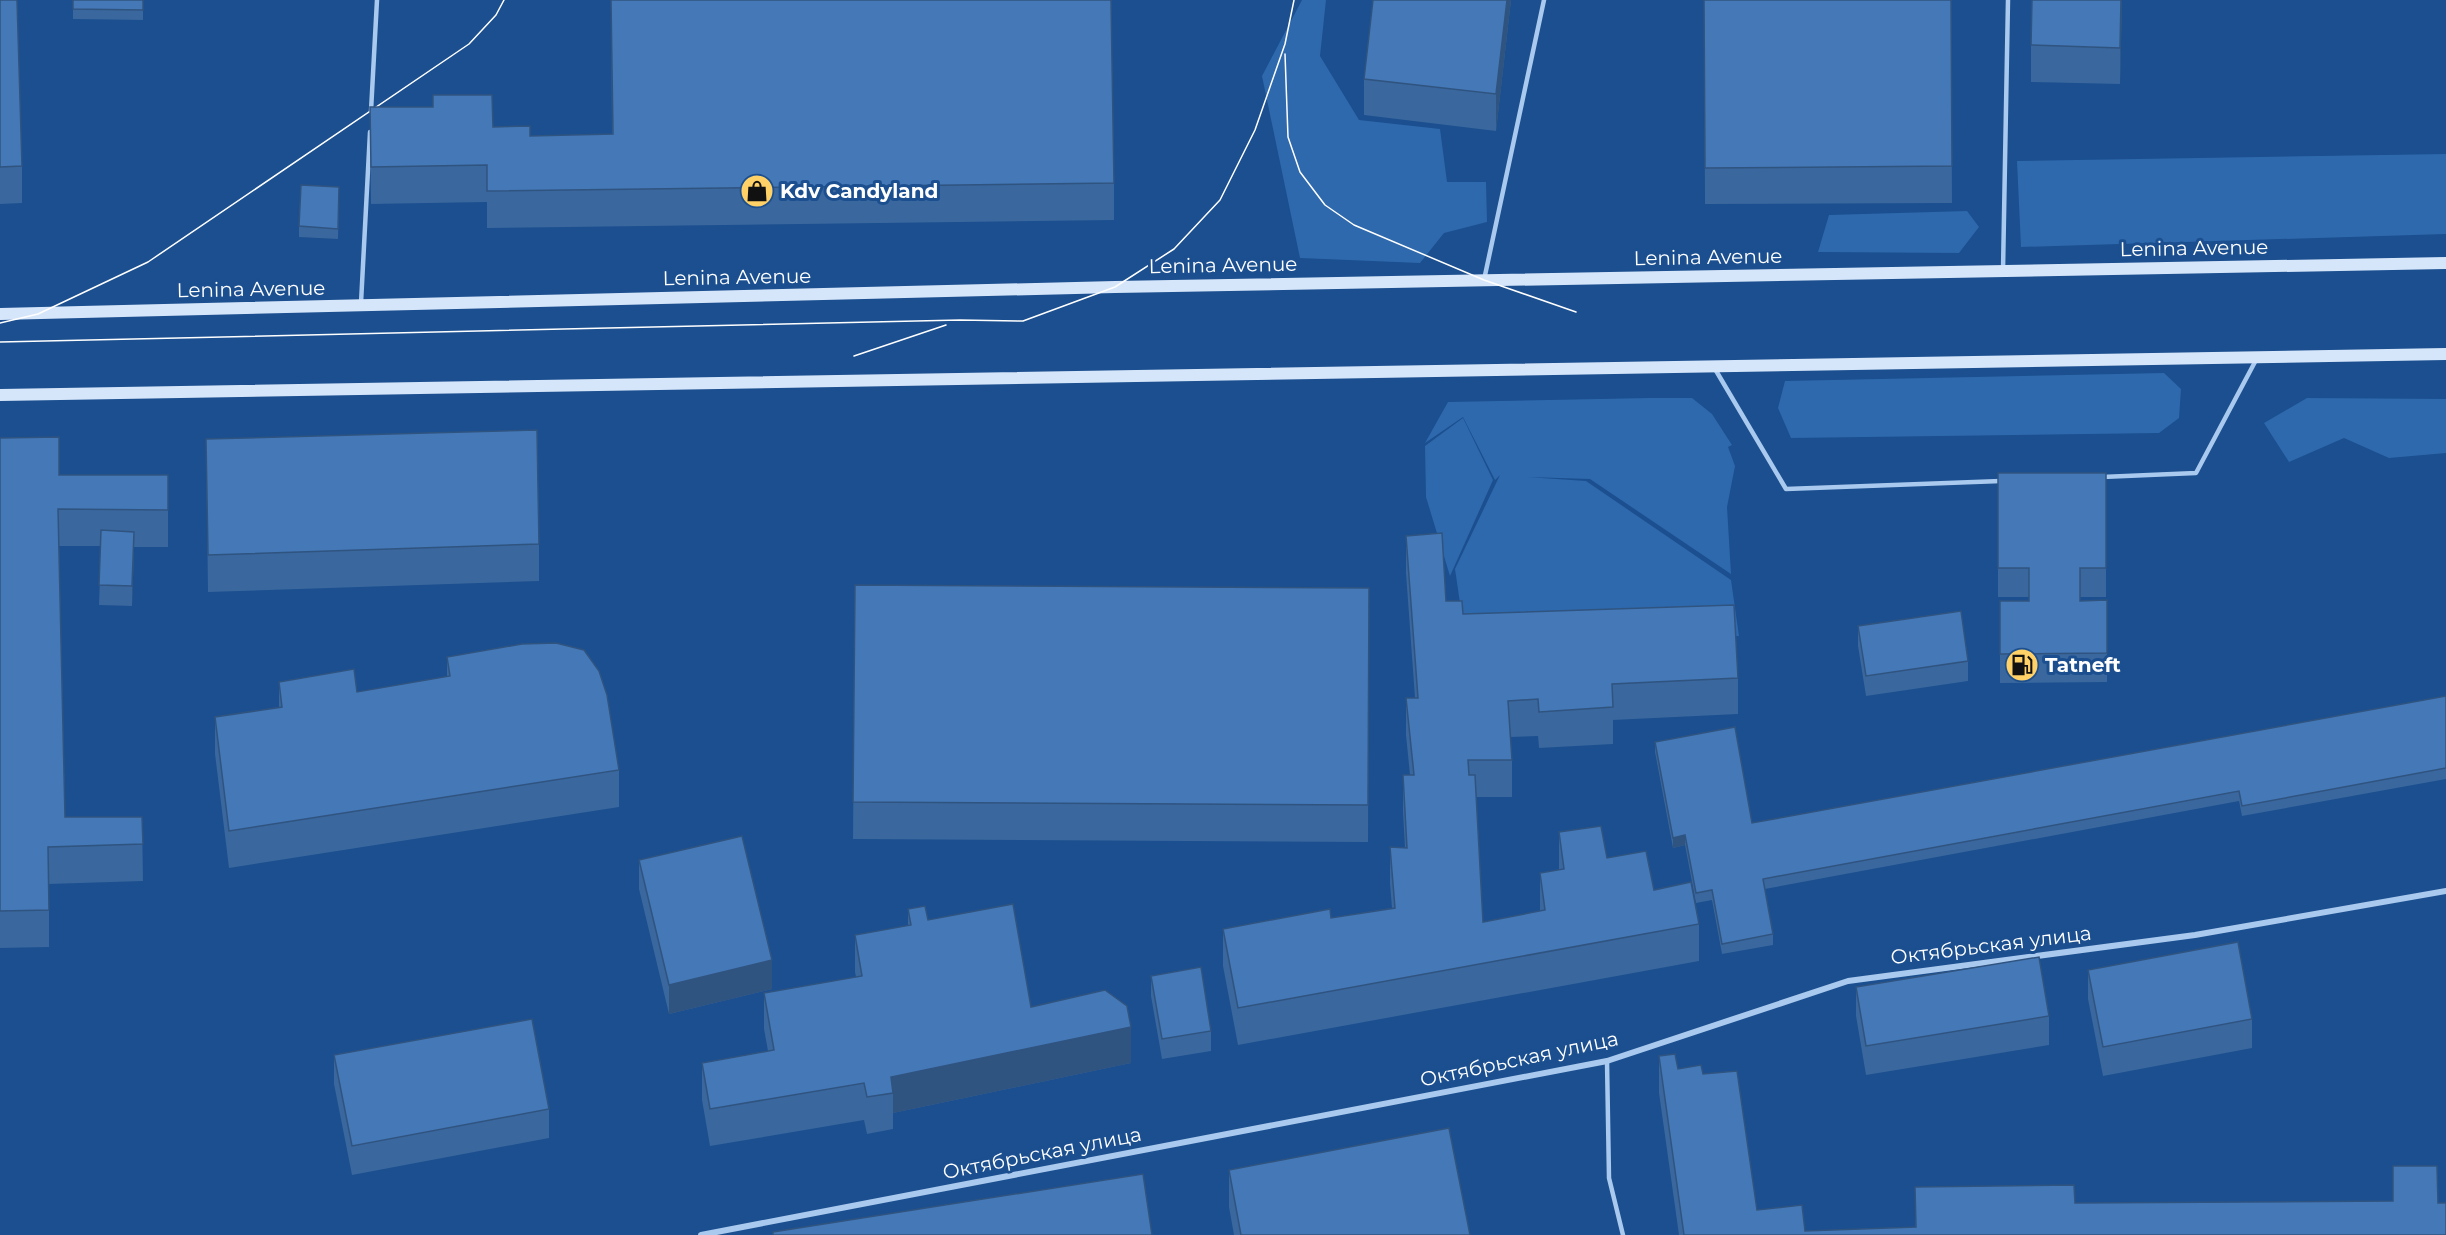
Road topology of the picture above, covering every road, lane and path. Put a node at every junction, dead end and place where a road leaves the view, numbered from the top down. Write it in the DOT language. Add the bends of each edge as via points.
graph roads {
  1 [pos="377,0"];
  2 [pos="1544,0"];
  3 [pos="2008,0"];
  4 [pos="2446,263"];
  5 [pos="2003,271"];
  6 [pos="1484,280"];
  7 [pos="361,306"];
  8 [pos="0,314"];
  9 [pos="2446,354"];
  10 [pos="2258,357"];
  11 [pos="1713,367"];
  12 [pos="0,395"];
  13 [pos="2091,477"];
  14 [pos="2009,480"];
  15 [pos="2446,891"];
  16 [pos="1607,1061"];
  17 [pos="701,1235"];
  18 [pos="1623,1235"];
  1 -- 7 [label="lane"];
  2 -- 6 [label="lane"];
  3 -- 5 [label="lane"];
  4 -- 5 [label="main road, Lenina Avenue"];
  5 -- 6 [label="main road, Lenina Avenue"];
  6 -- 7 [label="main road, Lenina Avenue"];
  7 -- 8 [label="main road, Lenina Avenue"];
  9 -- 10 [label="main road"];
  10 -- 11 [label="main road"];
  10 -- 13 [label="lane" via="2196,473"];
  11 -- 12 [label="main road"];
  11 -- 14 [label="lane" via="1786,489"];
  15 -- 16 [label="street, Октябрьская улица" via="2195,935 1848,981"];
  16 -- 17 [label="street, Октябрьская улица"];
  16 -- 18 [label="lane" via="1609,1178"];
}
